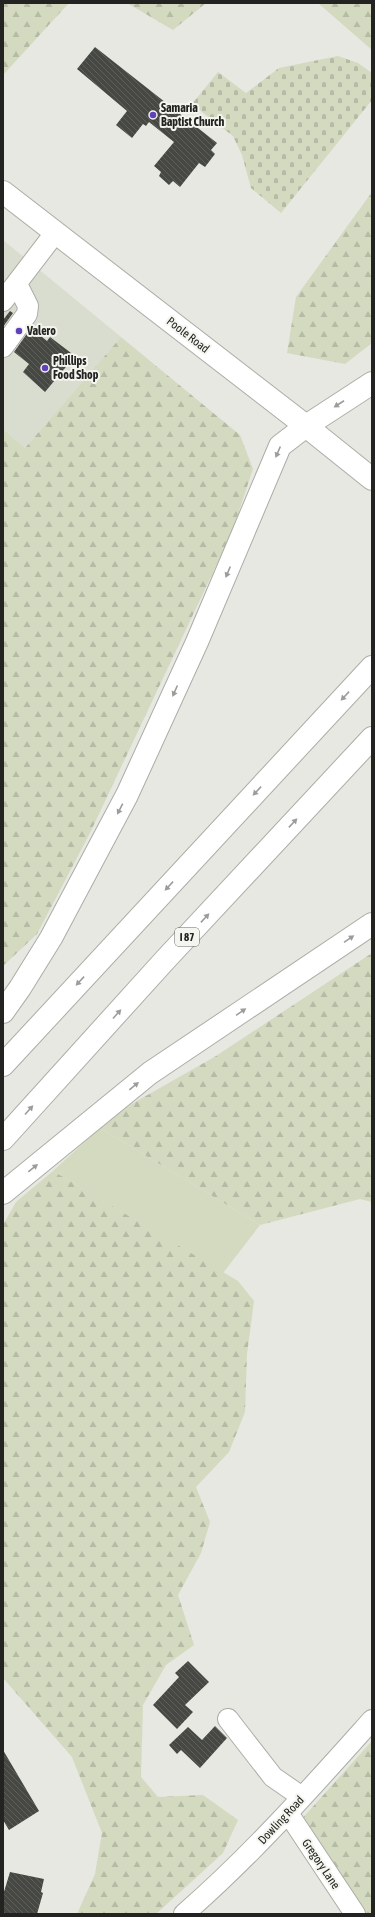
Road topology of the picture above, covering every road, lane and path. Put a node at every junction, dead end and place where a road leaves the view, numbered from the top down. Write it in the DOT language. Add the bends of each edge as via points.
graph roads {
  1 [pos="3,192"];
  2 [pos="55,233"];
  3 [pos="17,284"];
  4 [pos="3,301"];
  5 [pos="3,347"];
  6 [pos="372,383"];
  7 [pos="306,426"];
  8 [pos="372,479"];
  9 [pos="372,667"];
  10 [pos="372,738"];
  11 [pos="372,924"];
  12 [pos="3,1012"];
  13 [pos="3,1065"];
  14 [pos="3,1139"];
  15 [pos="3,1193"];
  16 [pos="228,1719"];
  17 [pos="372,1720"];
  18 [pos="302,1797"];
  19 [pos="288,1813"];
  20 [pos="184,1914"];
  21 [pos="355,1914"];
  1 -- 2 [label="main road, Poole Road"];
  2 -- 3 [label="street"];
  2 -- 7 [label="main road, Poole Road"];
  3 -- 4 [label="street"];
  3 -- 5 [label="street" via="28,306 23,321"];
  6 -- 7 [label="main road, one-way"];
  7 -- 8 [label="main road, Poole Road"];
  7 -- 12 [label="main road, one-way" via="280,446 203,628 127,795 51,938"];
  9 -- 13 [label="main road, one-way"];
  14 -- 10 [label="main road, I 87, one-way"];
  15 -- 11 [label="main road, one-way" via="150,1073"];
  16 -- 18 [label="street" via="273,1777"];
  17 -- 18 [label="street, Dowling Road"];
  18 -- 19 [label="street, Dowling Road"];
  19 -- 20 [label="street, Dowling Road" via="222,1881"];
  19 -- 21 [label="street, Gregory Lane"];
}
